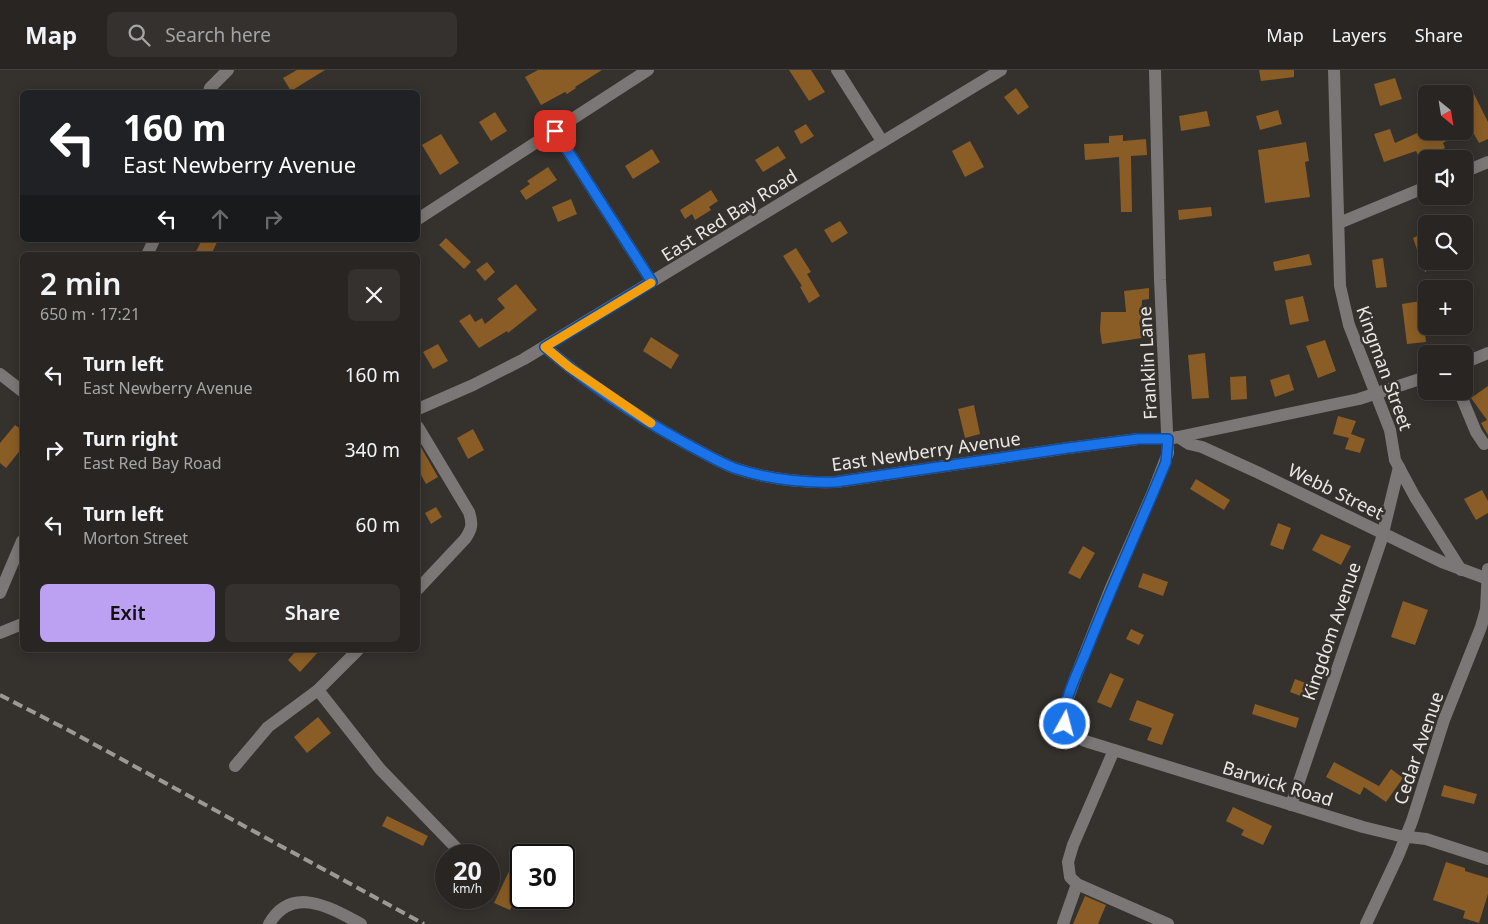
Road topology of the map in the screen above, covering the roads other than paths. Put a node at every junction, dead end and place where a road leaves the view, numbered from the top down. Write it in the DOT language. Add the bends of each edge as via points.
graph roads {
  1 [pos="228,70"];
  2 [pos="648,70"];
  3 [pos="838,70"];
  4 [pos="1002,70"];
  5 [pos="1155,70"];
  6 [pos="1334,70"];
  7 [pos="210,90"];
  8 [pos="555,131"];
  9 [pos="882,141"];
  10 [pos="1488,162"];
  11 [pos="1473,168"];
  12 [pos="1418,190"];
  13 [pos="420,218"];
  14 [pos="1339,223"];
  15 [pos="652,282"];
  16 [pos="545,347"];
  17 [pos="1488,353"];
  18 [pos="1473,359"];
  19 [pos="0,374"];
  20 [pos="1418,380"];
  21 [pos="20,389"];
  22 [pos="1377,394"];
  23 [pos="1463,400"];
  24 [pos="420,408"];
  25 [pos="420,430"];
  26 [pos="1173,438"];
  27 [pos="1484,444"];
  28 [pos="1399,467"];
  29 [pos="1383,534"];
  30 [pos="20,546"];
  31 [pos="1488,569"];
  32 [pos="1461,570"];
  33 [pos="1488,579"];
  34 [pos="420,587"];
  35 [pos="0,593"];
  36 [pos="20,625"];
  37 [pos="0,632"];
  38 [pos="356,652"];
  39 [pos="318,690"];
  40 [pos="1065,724"];
  41 [pos="1114,750"];
  42 [pos="235,766"];
  43 [pos="1291,805"];
  44 [pos="1406,837"];
  45 [pos="452,844"];
  46 [pos="1488,860"];
  47 [pos="1077,884"];
  48 [pos="269,924"];
  49 [pos="361,924"];
  50 [pos="1063,924"];
  51 [pos="1168,924"];
  52 [pos="1366,924"];
  1 -- 7 [label="street"];
  2 -- 8 [label="street"];
  3 -- 9 [label="street"];
  4 -- 9 [label="street, East Red Bay Road"];
  5 -- 26 [label="street, Franklin Lane" via="1160,280"];
  6 -- 14 [label="street, Kingman Street"];
  8 -- 13 [label="street"];
  8 -- 15 [label="street"];
  9 -- 15 [label="street, East Red Bay Road"];
  10 -- 11 [label="street"];
  12 -- 14 [label="street"];
  14 -- 22 [label="street, Kingman Street" via="1343,303"];
  15 -- 16 [label="street, East Red Bay Road"];
  16 -- 24 [label="street, East Red Bay Road" via="502,371"];
  16 -- 26 [label="street, East Newberry Avenue" via="662,430 716,460 777,479 836,482 1068,448"];
  17 -- 18 [label="street"];
  19 -- 21 [label="street"];
  20 -- 22 [label="street, East Newberry Avenue"];
  22 -- 26 [label="street, East Newberry Avenue"];
  22 -- 28 [label="street, Kingman Street"];
  23 -- 27 [label="street"];
  25 -- 34 [label="street" via="470,512 472,524 472,530 465,539"];
  26 -- 29 [label="street, Webb Street" via="1202,447 1259,473"];
  26 -- 40 [label="street, Franklin Lane" via="1166,462 1074,681 1065,707"];
  28 -- 29 [label="street, Kingdom Avenue"];
  28 -- 32 [label="street, Kingman Street"];
  29 -- 32 [label="street, Webb Street"];
  29 -- 43 [label="street, Kingdom Avenue"];
  30 -- 35 [label="street"];
  31 -- 33 [label="street, Cedar Avenue"];
  32 -- 33 [label="street, Webb Street"];
  33 -- 44 [label="street, Cedar Avenue" via="1481,627 1444,720"];
  36 -- 37 [label="street"];
  38 -- 39 [label="street"];
  39 -- 42 [label="street" via="268,727"];
  39 -- 45 [label="street" via="380,770"];
  40 -- 41 [label="street, Barwick Road" via="1072,734"];
  41 -- 43 [label="street, Barwick Road"];
  41 -- 47 [label="street" via="1073,845 1068,868 1070,877"];
  43 -- 44 [label="street, Barwick Road"];
  44 -- 46 [label="street, Barwick Road" via="1426,839"];
  44 -- 52 [label="street, Cedar Avenue"];
  47 -- 50 [label="street"];
  47 -- 51 [label="street"];
  48 -- 49 [label="street" via="280,910 301,901 329,908"];
}
